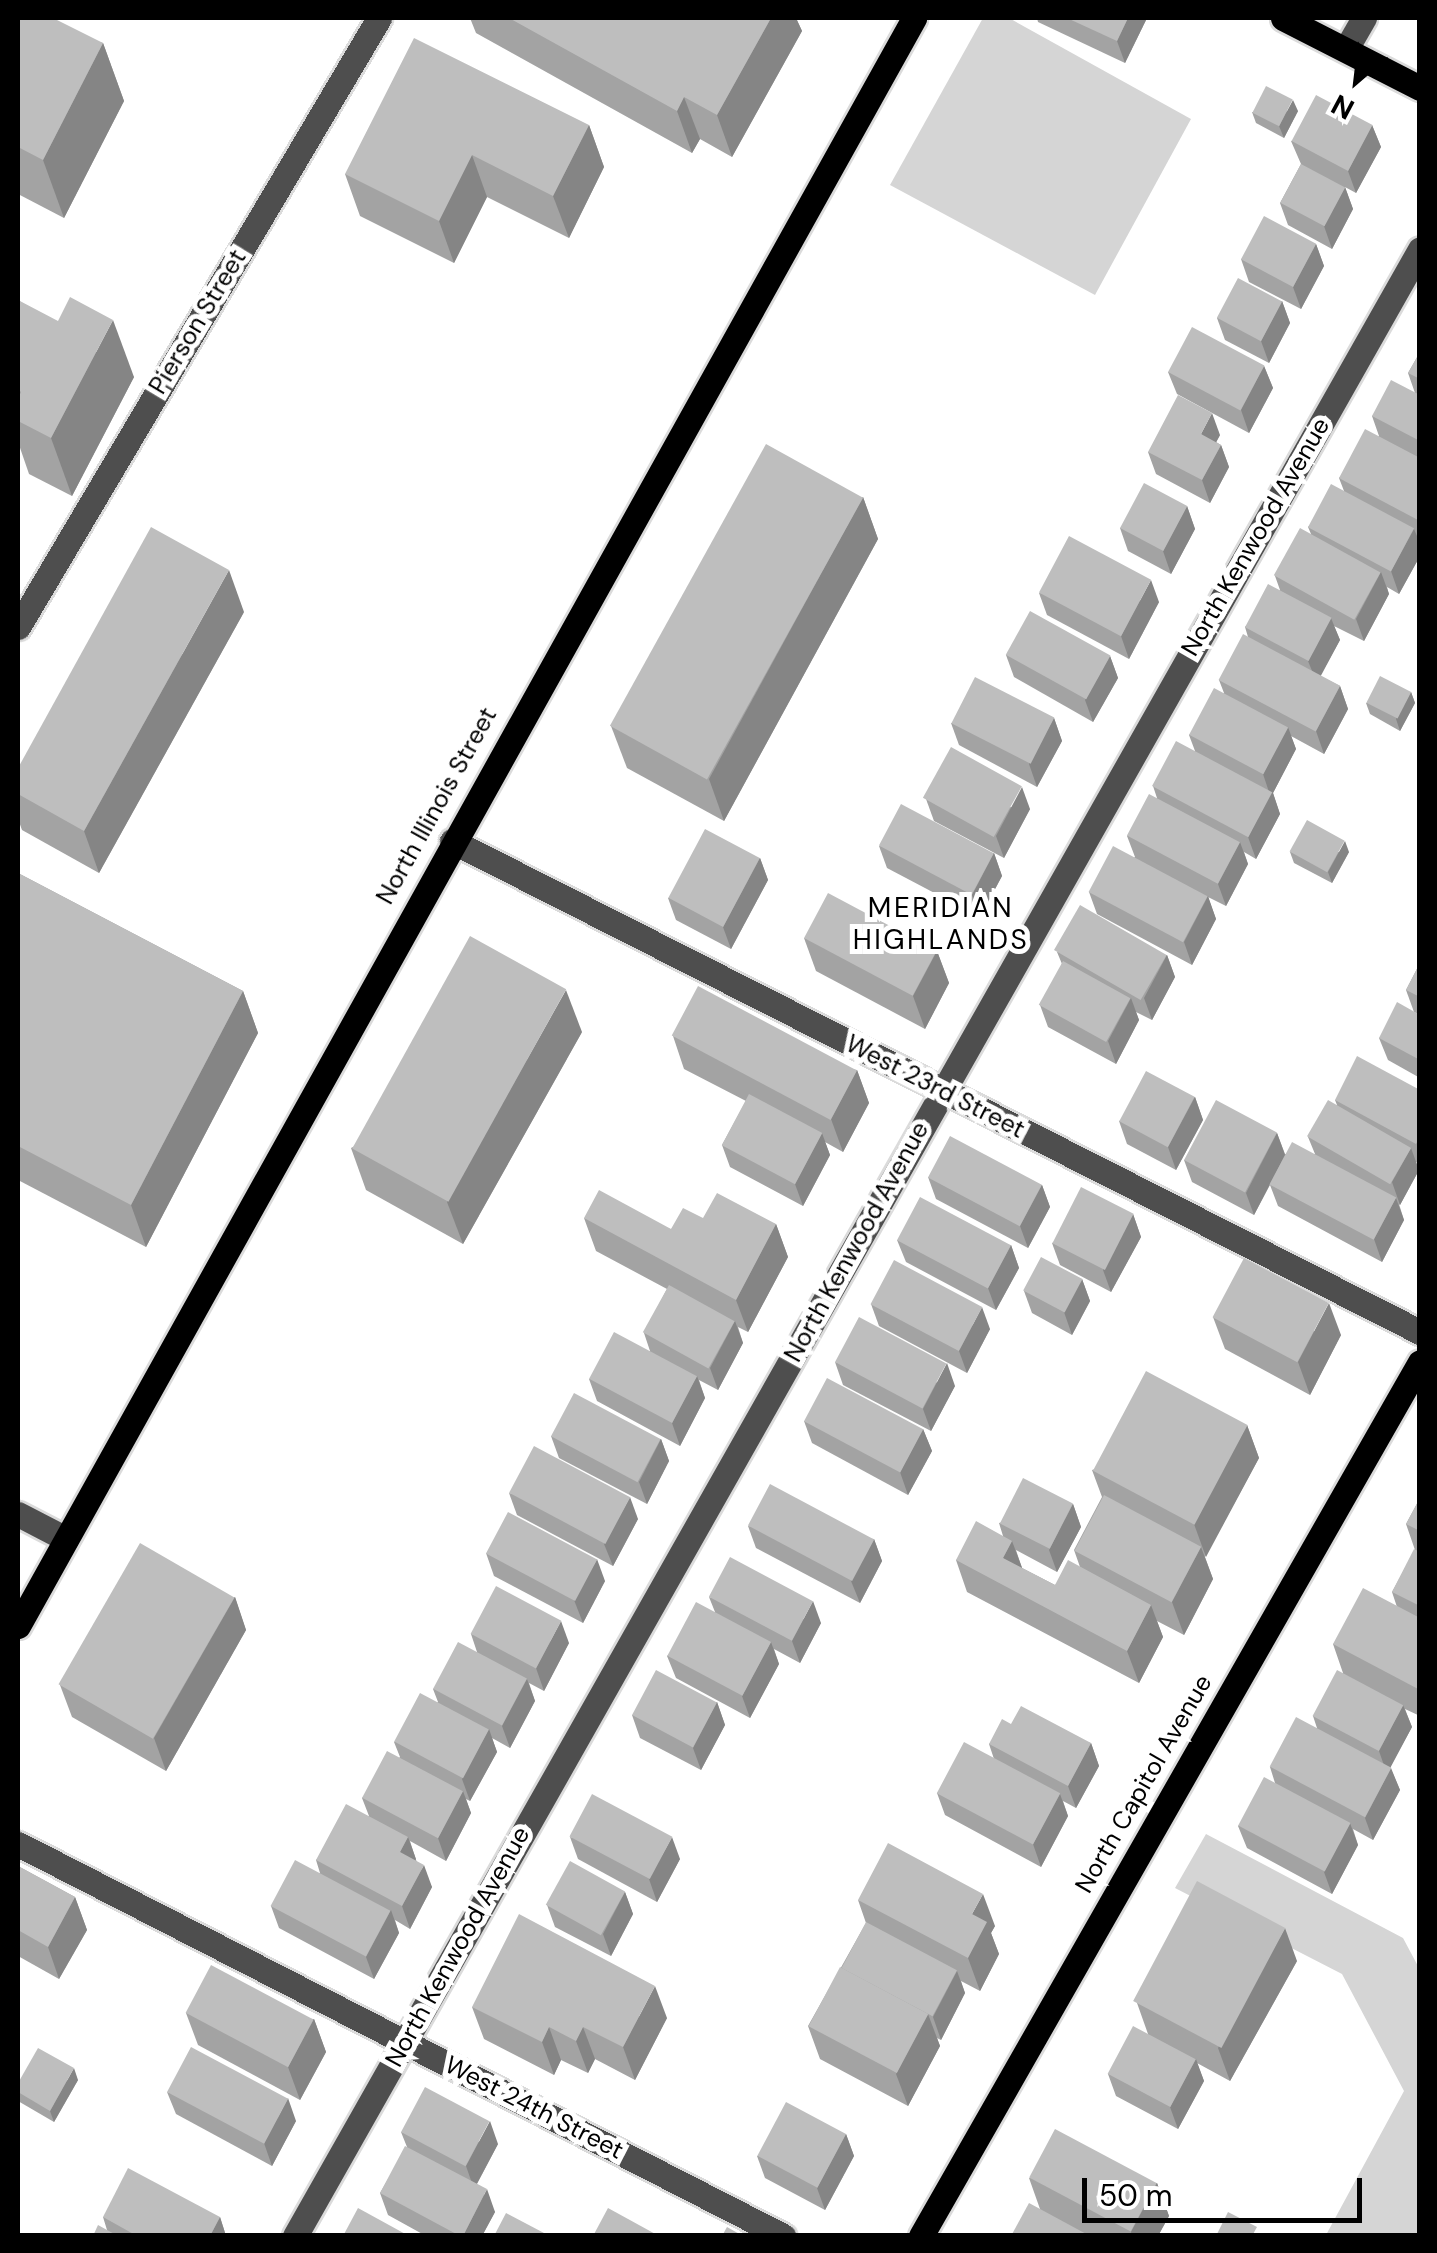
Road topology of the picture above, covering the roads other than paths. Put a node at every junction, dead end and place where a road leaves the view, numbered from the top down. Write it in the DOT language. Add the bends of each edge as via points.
graph roads {
  1 [pos="378,18"];
  2 [pos="914,18"];
  3 [pos="1283,18"];
  4 [pos="1364,18"];
  5 [pos="1346,50"];
  6 [pos="1420,88"];
  7 [pos="1420,249"];
  8 [pos="18,628"];
  9 [pos="452,841"];
  10 [pos="942,1092"];
  11 [pos="1420,1332"];
  12 [pos="1420,1362"];
  13 [pos="18,1514"];
  14 [pos="66,1539"];
  15 [pos="18,1626"];
  16 [pos="18,1844"];
  17 [pos="404,2042"];
  18 [pos="296,2236"];
  19 [pos="783,2236"];
  20 [pos="921,2236"];
  1 -- 8 [label="street, Pierson Street"];
  2 -- 9 [label="main road, North Illinois Street"];
  3 -- 5 [label="main road"];
  4 -- 5 [label="street"];
  5 -- 6 [label="main road"];
  7 -- 10 [label="street, North Kenwood Avenue"];
  9 -- 10 [label="street, West 23rd Street"];
  9 -- 14 [label="main road, North Illinois Street"];
  10 -- 11 [label="street, West 23rd Street"];
  10 -- 17 [label="street, North Kenwood Avenue"];
  12 -- 20 [label="main road, North Capitol Avenue"];
  13 -- 14 [label="street"];
  14 -- 15 [label="main road, North Illinois Street"];
  16 -- 17 [label="street, West 24th Street"];
  17 -- 18 [label="street, North Kenwood Avenue"];
  17 -- 19 [label="street, West 24th Street"];
}
